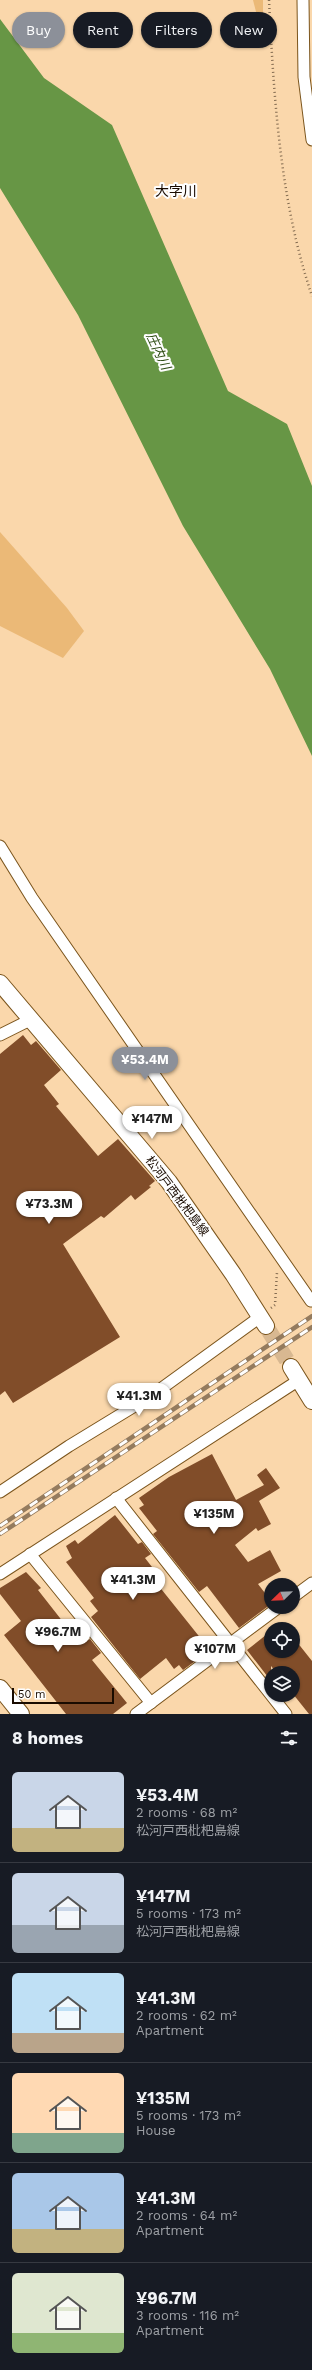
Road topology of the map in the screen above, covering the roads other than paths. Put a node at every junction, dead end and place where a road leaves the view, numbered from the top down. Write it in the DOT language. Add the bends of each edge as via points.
graph roads {
  1 [pos="303,0"];
  2 [pos="312,140"];
  3 [pos="0,846"];
  4 [pos="0,983"];
  5 [pos="32,1019"];
  6 [pos="0,1035"];
  7 [pos="311,1301"];
  8 [pos="263,1321"];
  9 [pos="295,1374"];
  10 [pos="312,1401"];
  11 [pos="0,1492"];
  12 [pos="116,1498"];
  13 [pos="30,1554"];
  14 [pos="0,1574"];
  15 [pos="312,1583"];
  16 [pos="300,1592"];
  17 [pos="270,1614"];
  18 [pos="230,1644"];
  19 [pos="0,1688"];
  20 [pos="151,1703"];
  21 [pos="20,1714"];
  22 [pos="136,1714"];
  23 [pos="286,1714"];
  1 -- 2 [label="street" via="304,77"];
  3 -- 7 [label="street" via="32,898"];
  4 -- 5 [label="main road, 松河戸西枇杷島線"];
  5 -- 6 [label="street"];
  5 -- 8 [label="main road, 松河戸西枇杷島線" via="169,1182"];
  8 -- 11 [label="street"];
  9 -- 10 [label="main road"];
  9 -- 12 [label="street"];
  12 -- 13 [label="street"];
  12 -- 18 [label="street"];
  13 -- 14 [label="street"];
  13 -- 20 [label="street"];
  15 -- 16 [label="street"];
  17 -- 18 [label="street"];
  18 -- 20 [label="street"];
  18 -- 23 [label="street"];
  19 -- 21 [label="main road"];
  20 -- 22 [label="street"];
}
